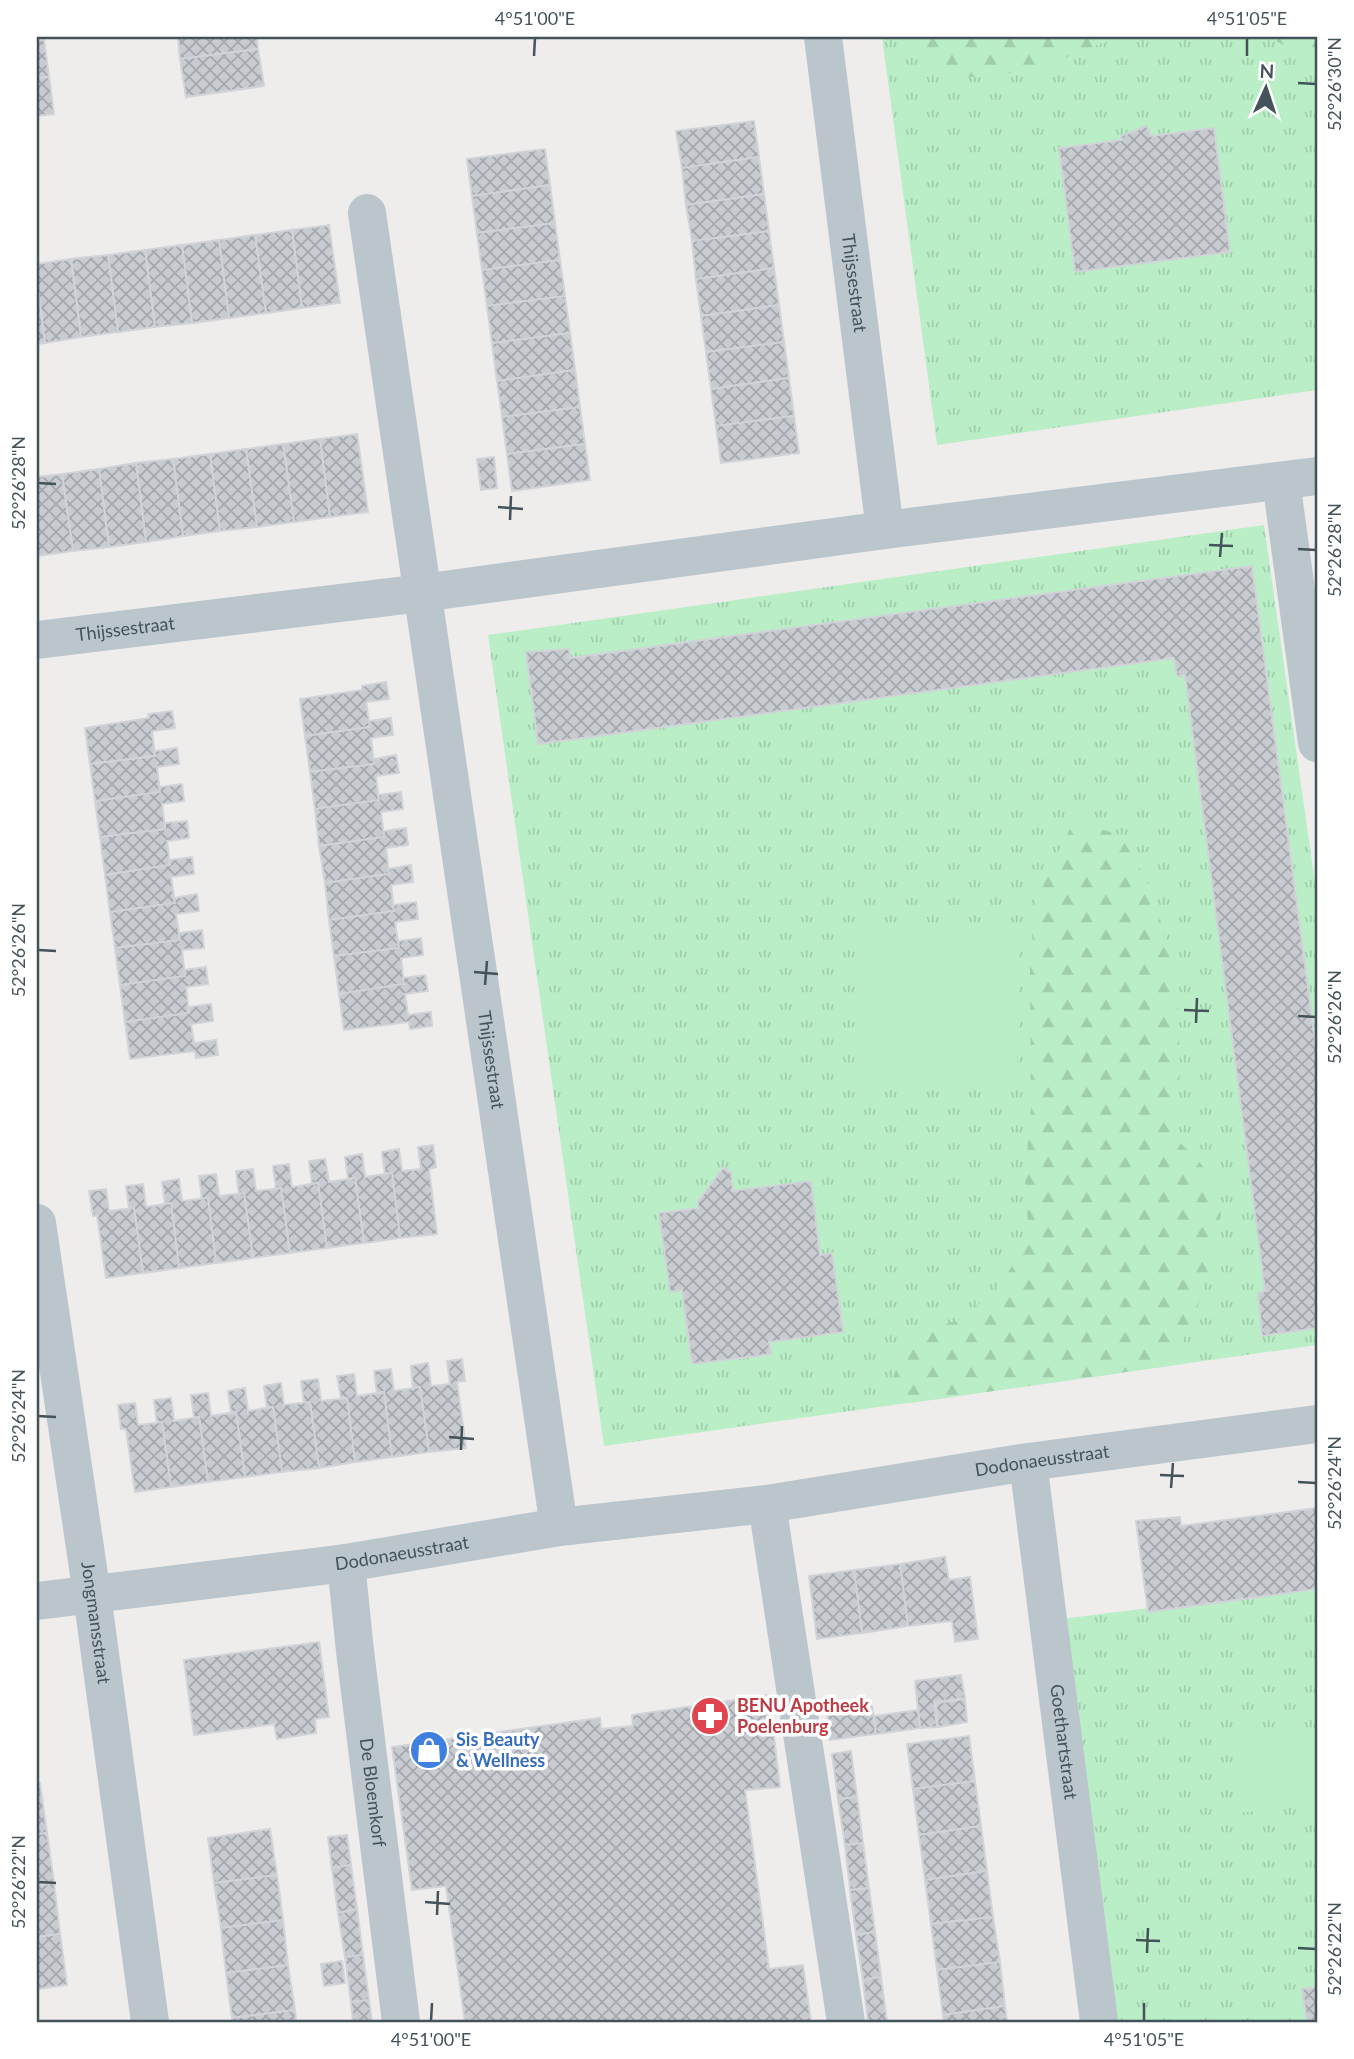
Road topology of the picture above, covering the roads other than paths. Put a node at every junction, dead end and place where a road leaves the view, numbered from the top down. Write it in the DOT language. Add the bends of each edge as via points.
graph roads {
  1 [pos="824,37"];
  2 [pos="367,213"];
  3 [pos="1299,478"];
  4 [pos="885,530"];
  5 [pos="422,593"];
  6 [pos="37,640"];
  7 [pos="1317,743"];
  8 [pos="37,1223"];
  9 [pos="1317,1424"];
  10 [pos="1028,1462"];
  11 [pos="767,1504"];
  12 [pos="559,1527"];
  13 [pos="346,1563"];
  14 [pos="92,1595"];
  15 [pos="37,1601"];
  16 [pos="150,2022"];
  17 [pos="401,2022"];
  18 [pos="846,2022"];
  19 [pos="1099,2022"];
  1 -- 4 [label="street, Thijssestraat"];
  2 -- 5 [label="street, Thijssestraat"];
  3 -- 4 [label="street, Thijssestraat"];
  3 -- 7 [label="street"];
  4 -- 5 [label="street, Thijssestraat"];
  5 -- 6 [label="street, Thijssestraat"];
  5 -- 12 [label="street, Thijssestraat"];
  8 -- 14 [label="street, Jongmansstraat"];
  9 -- 10 [label="street, Dodonaeusstraat"];
  10 -- 11 [label="street, Dodonaeusstraat"];
  10 -- 19 [label="street, Goethartstraat"];
  11 -- 12 [label="street, Dodonaeusstraat"];
  11 -- 18 [label="street"];
  12 -- 13 [label="street, Dodonaeusstraat"];
  13 -- 14 [label="street, Dodonaeusstraat"];
  13 -- 17 [label="street, De Bloemkorf"];
  14 -- 15 [label="street, Dodonaeusstraat"];
  14 -- 16 [label="street, Jongmansstraat"];
}
